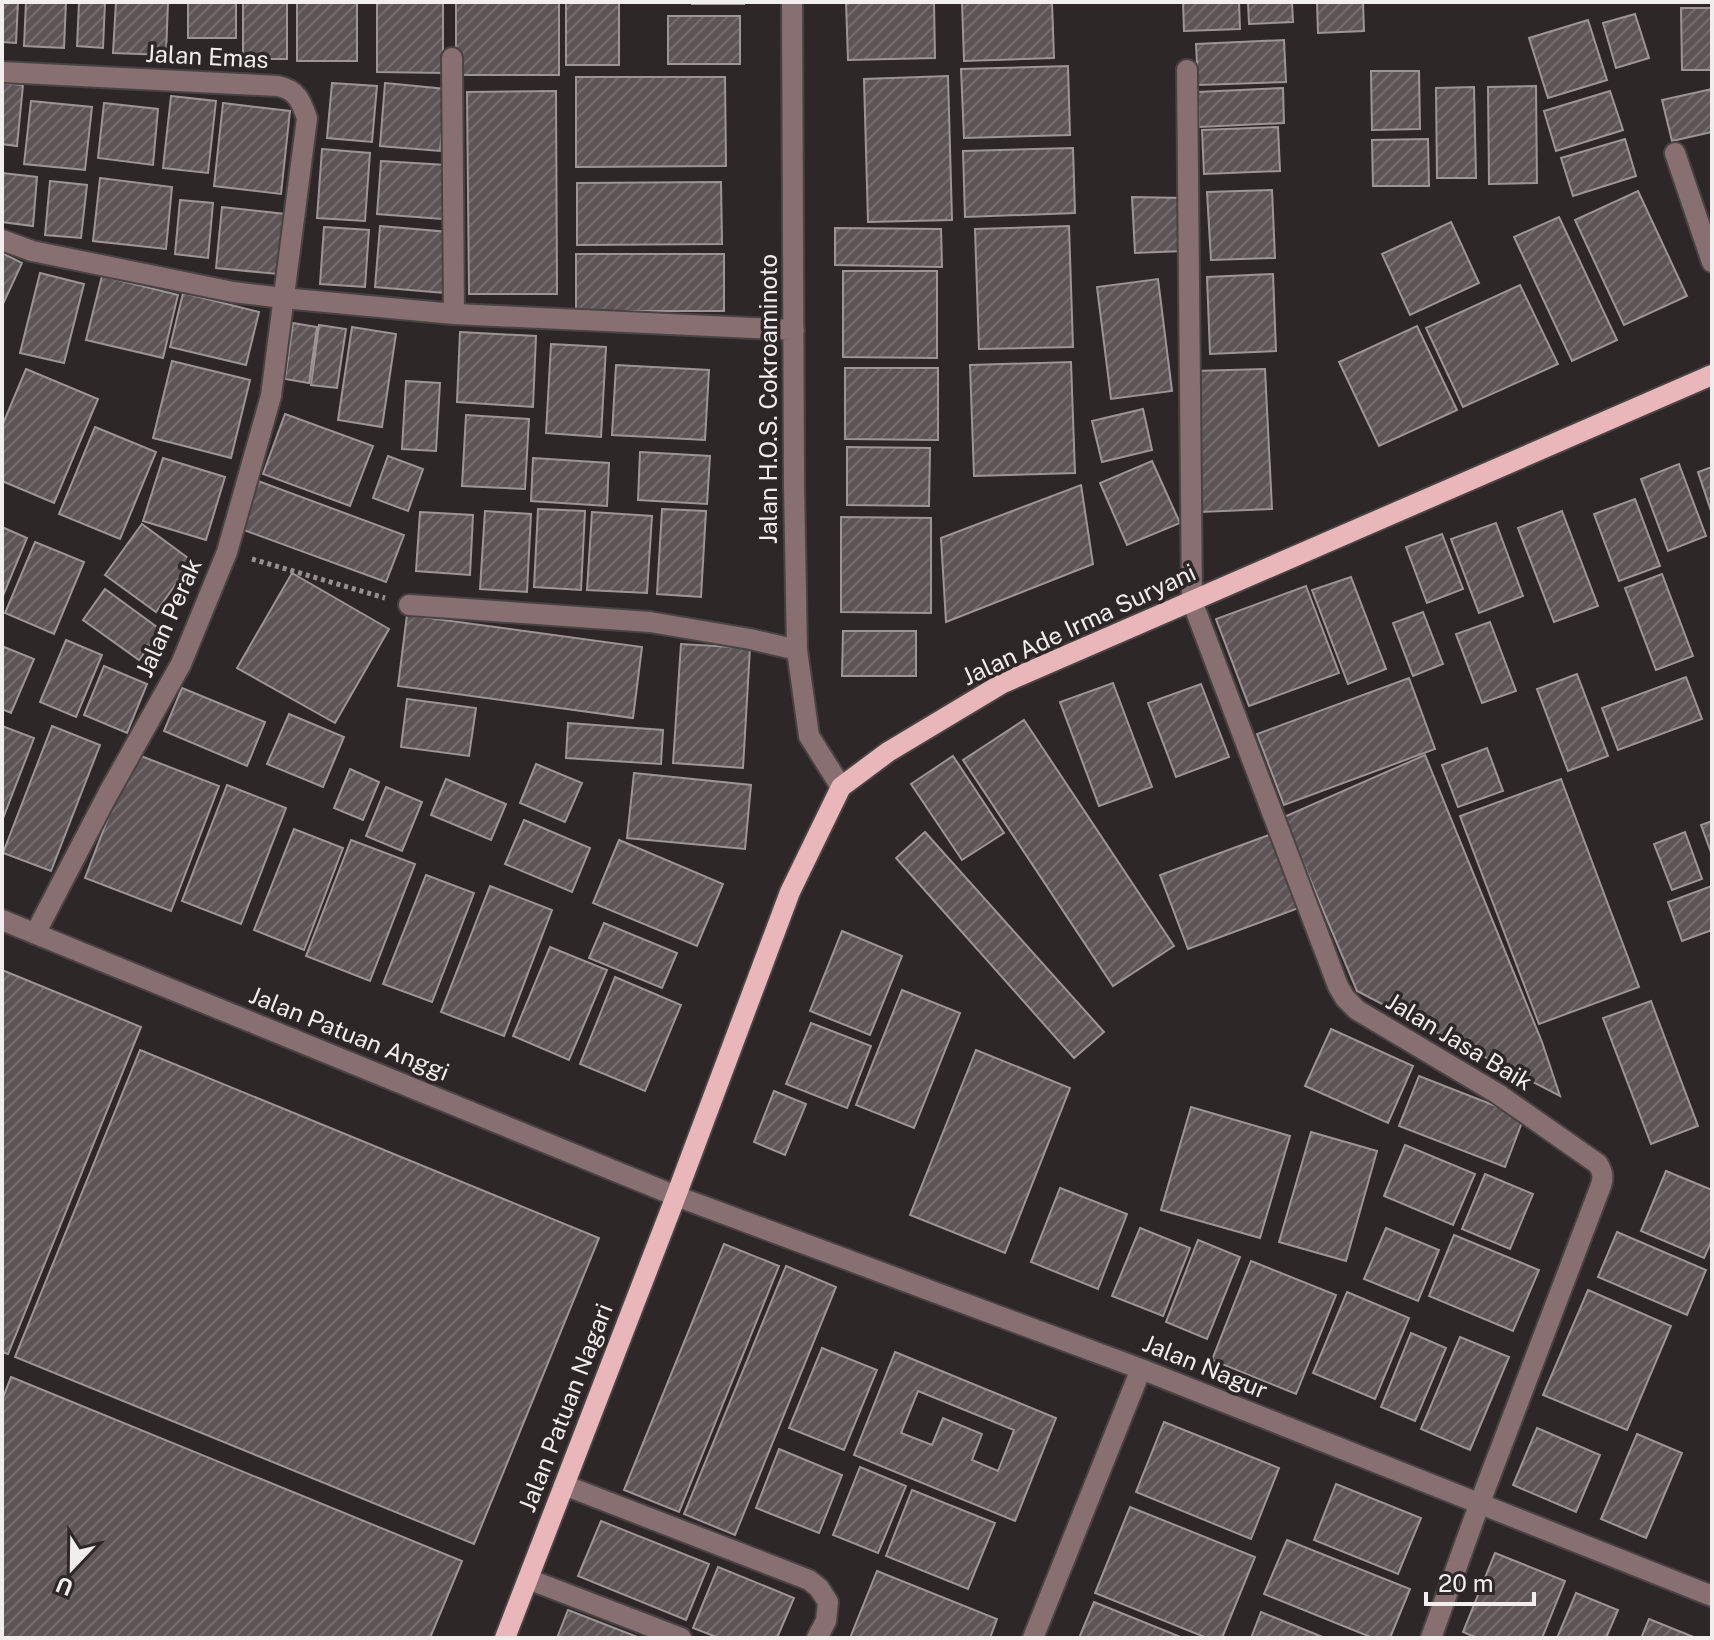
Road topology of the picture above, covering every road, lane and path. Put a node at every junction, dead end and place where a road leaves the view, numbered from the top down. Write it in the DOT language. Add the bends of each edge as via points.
graph roads {
  1 [pos="792,2"];
  2 [pos="452,58"];
  3 [pos="1187,70"];
  4 [pos="2,72"];
  5 [pos="1675,153"];
  6 [pos="2,240"];
  7 [pos="1712,262"];
  8 [pos="283,298"];
  9 [pos="454,314"];
  10 [pos="794,330"];
  11 [pos="1712,375"];
  12 [pos="227,552"];
  13 [pos="1192,601"];
  14 [pos="409,605"];
  15 [pos="797,650"];
  16 [pos="841,787"];
  17 [pos="2,920"];
  18 [pos="35,934"];
  19 [pos="676,1196"];
  20 [pos="1141,1369"];
  21 [pos="564,1485"];
  22 [pos="1479,1505"];
  23 [pos="528,1579"];
  24 [pos="1712,1596"];
  25 [pos="505,1638"];
  26 [pos="681,1638"];
  27 [pos="817,1638"];
  28 [pos="1033,1638"];
  29 [pos="1431,1638"];
  1 -- 10 [label="street, Jalan H.O.S. Cokroaminoto"];
  2 -- 9 [label="street"];
  3 -- 13 [label="street"];
  4 -- 8 [label="street, Jalan Emas" via="278,86 298,95 307,118"];
  5 -- 7 [label="street"];
  6 -- 8 [label="street" via="32,251"];
  8 -- 9 [label="street"];
  8 -- 12 [label="street, Jalan Perak" via="271,396"];
  9 -- 10 [label="street"];
  10 -- 15 [label="street, Jalan H.O.S. Cokroaminoto"];
  11 -- 13 [label="main road, Jalan Ade Irma Suryani"];
  12 -- 14 [label="path"];
  12 -- 18 [label="street, Jalan Perak" via="181,664"];
  13 -- 16 [label="main road, Jalan Ade Irma Suryani" via="1003,683 888,752"];
  13 -- 22 [label="street, Jalan Jasa Baik" via="1345,998 1498,1094 1603,1172"];
  14 -- 15 [label="street" via="650,622"];
  15 -- 16 [label="street, Jalan H.O.S. Cokroaminoto" via="809,736"];
  16 -- 19 [label="main road, Jalan Ade Irma Suryani" via="790,892"];
  17 -- 18 [label="street, Jalan Patuan Anggi"];
  18 -- 19 [label="street, Jalan Patuan Anggi"];
  19 -- 20 [label="street, Jalan Nagur"];
  19 -- 21 [label="main road, Jalan Patuan Nagari"];
  20 -- 22 [label="street, Jalan Nagur"];
  20 -- 28 [label="street"];
  21 -- 23 [label="main road, Jalan Patuan Nagari"];
  21 -- 27 [label="street" via="809,1580 828,1602"];
  22 -- 24 [label="street, Jalan Nagur"];
  22 -- 29 [label="street"];
  23 -- 25 [label="main road, Jalan Patuan Nagari"];
  23 -- 26 [label="street"];
}
